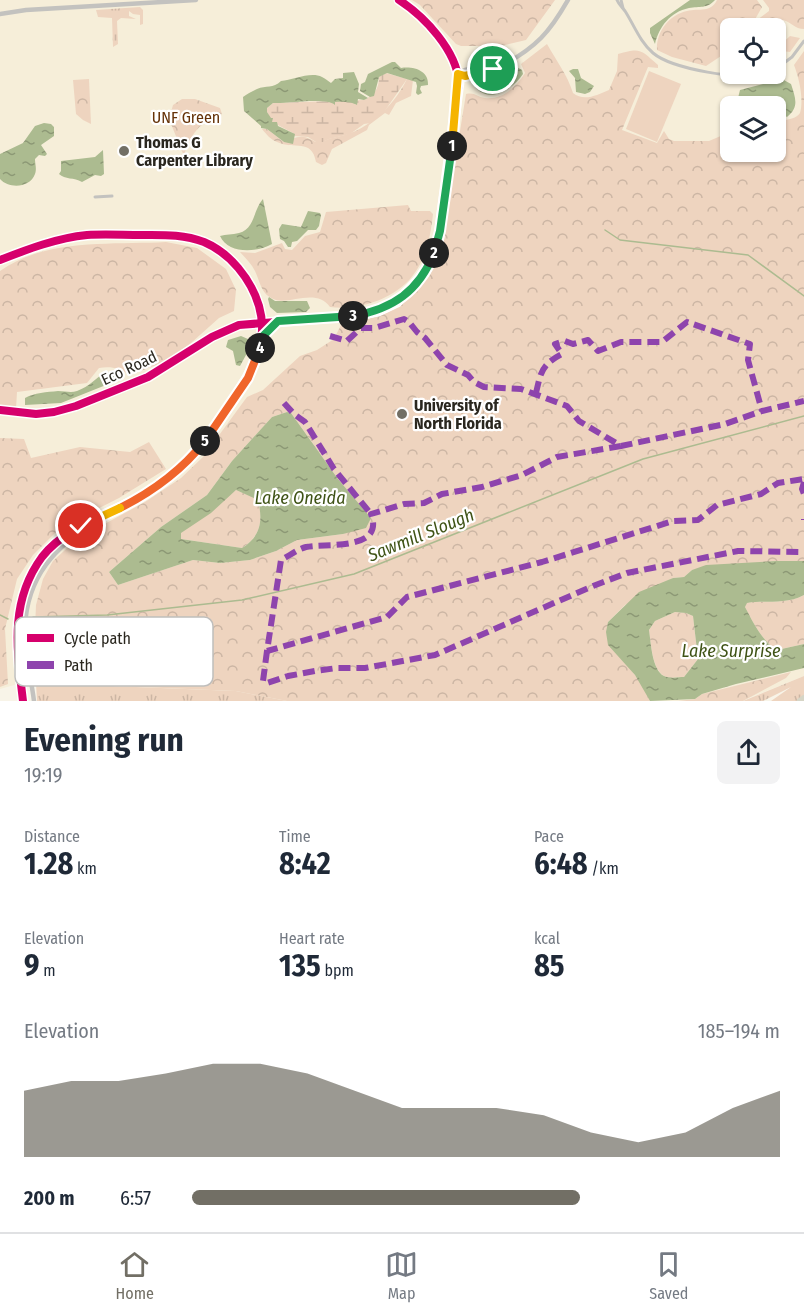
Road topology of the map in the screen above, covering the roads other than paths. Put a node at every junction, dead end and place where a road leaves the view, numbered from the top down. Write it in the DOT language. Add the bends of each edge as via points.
graph roads {
  1 [pos="196,0"];
  2 [pos="399,0"];
  3 [pos="568,0"];
  4 [pos="617,0"];
  5 [pos="621,0"];
  6 [pos="623,8"];
  7 [pos="0,14"];
  8 [pos="804,42"];
  9 [pos="786,62"];
  10 [pos="720,73"];
  11 [pos="458,74"];
  12 [pos="112,196"];
  13 [pos="95,197"];
  14 [pos="0,260"];
  15 [pos="278,321"];
  16 [pos="261,322"];
  17 [pos="261,338"];
  18 [pos="0,410"];
  19 [pos="114,511"];
  20 [pos="18,617"];
  21 [pos="27,617"];
  22 [pos="32,686"];
  23 [pos="804,698"];
  24 [pos="34,701"];
  25 [pos="800,701"];
  1 -- 7 [label="street"];
  2 -- 11 [label="street" via="447,48"];
  3 -- 11 [label="street" via="540,39 513,59"];
  4 -- 6 [label="street"];
  5 -- 6 [label="street"];
  6 -- 10 [label="street" via="646,47 656,56"];
  8 -- 9 [label="street"];
  11 -- 15 [label="street, Eco Road" via="438,244 424,274 397,302 378,311"];
  12 -- 13 [label="street"];
  14 -- 16 [label="street" via="46,243 88,235 186,237 205,243 230,259 253,292"];
  15 -- 16 [label="street, Eco Road"];
  15 -- 17 [label="street"];
  16 -- 17 [label="street"];
  16 -- 18 [label="street, Eco Road" via="231,328 148,377 70,408 36,414"];
  17 -- 19 [label="street" via="248,378 197,451 166,480"];
  19 -- 20 [label="street" via="62,538 43,556 27,584"];
  19 -- 21 [label="street" via="57,550 34,585"];
  22 -- 24 [label="street"];
  23 -- 25 [label="highway"];
}
